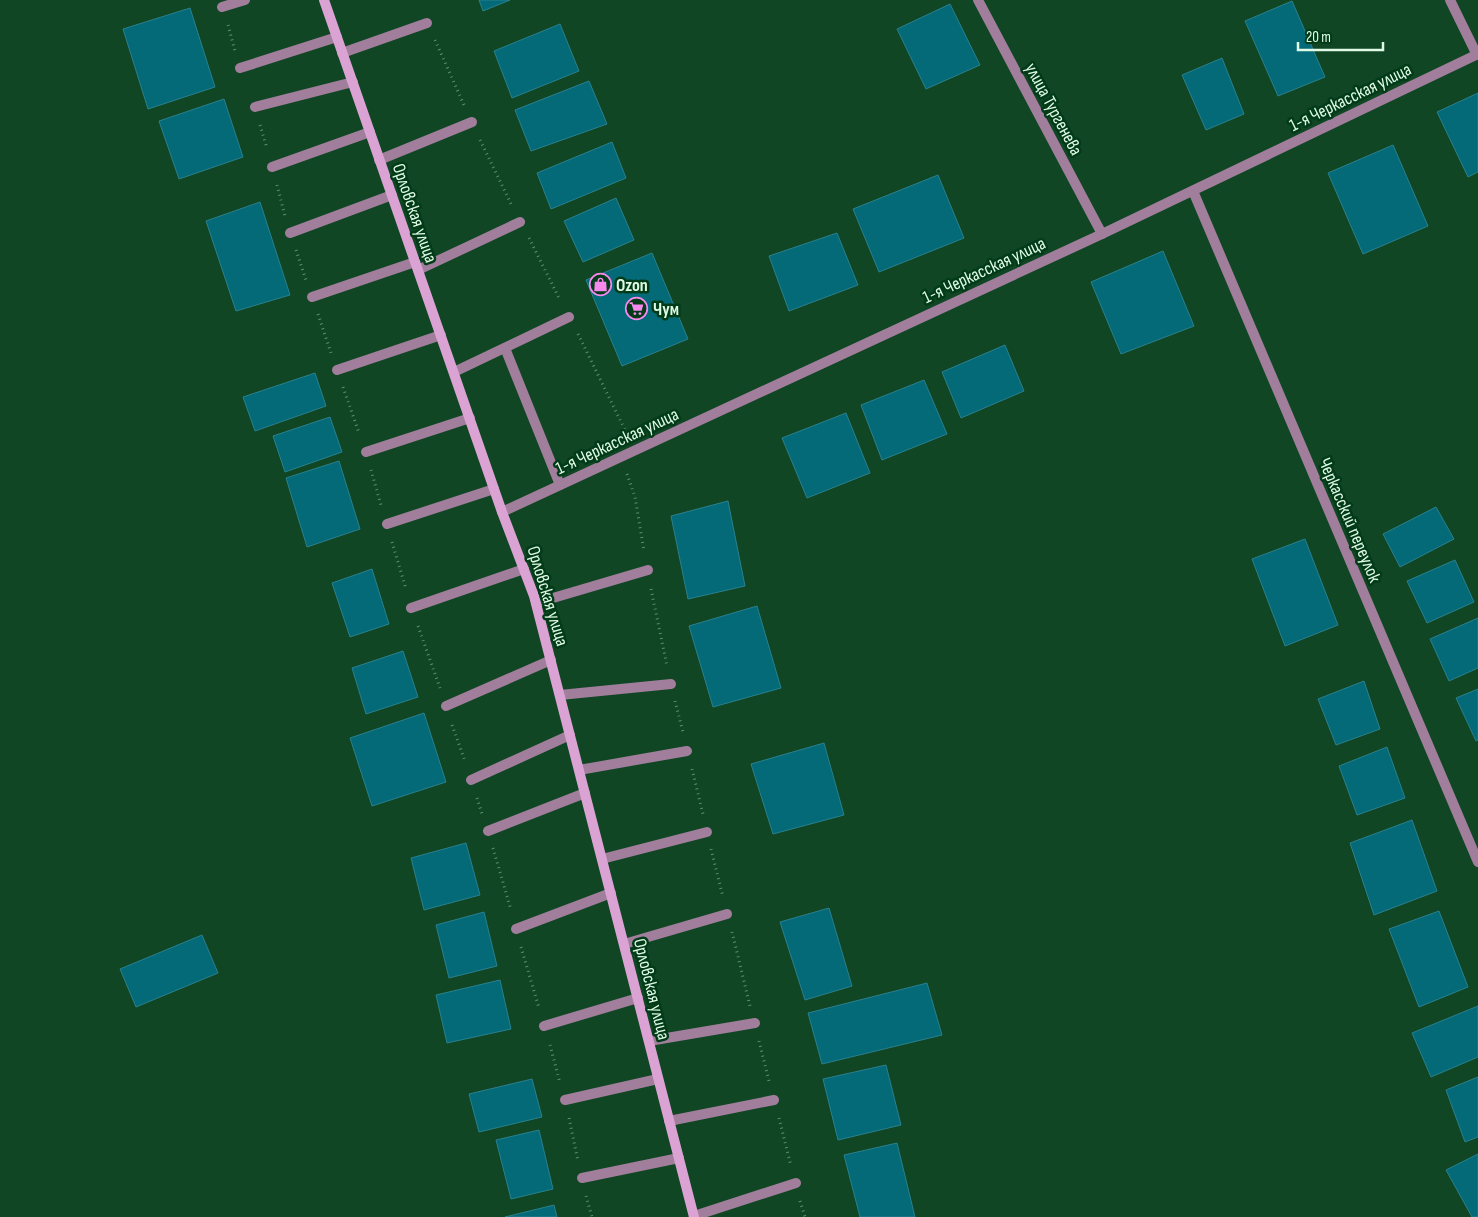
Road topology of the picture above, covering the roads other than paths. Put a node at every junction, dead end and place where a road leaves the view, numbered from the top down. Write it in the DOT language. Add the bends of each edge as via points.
graph roads {
  1 [pos="245,0"];
  2 [pos="324,0"];
  3 [pos="978,0"];
  4 [pos="1450,0"];
  5 [pos="222,7"];
  6 [pos="427,23"];
  7 [pos="337,37"];
  8 [pos="342,52"];
  9 [pos="1478,54"];
  10 [pos="240,68"];
  11 [pos="353,82"];
  12 [pos="256,107"];
  13 [pos="472,122"];
  14 [pos="370,132"];
  15 [pos="379,160"];
  16 [pos="272,167"];
  17 [pos="1193,190"];
  18 [pos="392,195"];
  19 [pos="520,222"];
  20 [pos="290,233"];
  21 [pos="1102,234"];
  22 [pos="417,266"];
  23 [pos="312,296"];
  24 [pos="569,317"];
  25 [pos="441,335"];
  26 [pos="504,348"];
  27 [pos="337,370"];
  28 [pos="454,372"];
  29 [pos="470,418"];
  30 [pos="366,452"];
  31 [pos="560,486"];
  32 [pos="494,489"];
  33 [pos="502,512"];
  34 [pos="387,524"];
  35 [pos="524,569"];
  36 [pos="648,570"];
  37 [pos="536,603"];
  38 [pos="411,608"];
  39 [pos="551,660"];
  40 [pos="671,684"];
  41 [pos="560,695"];
  42 [pos="446,706"];
  43 [pos="570,735"];
  44 [pos="688,752"];
  45 [pos="580,770"];
  46 [pos="471,780"];
  47 [pos="585,793"];
  48 [pos="488,831"];
  49 [pos="707,832"];
  50 [pos="602,859"];
  51 [pos="1478,862"];
  52 [pos="611,893"];
  53 [pos="727,914"];
  54 [pos="516,929"];
  55 [pos="624,944"];
  56 [pos="638,998"];
  57 [pos="755,1023"];
  58 [pos="544,1026"];
  59 [pos="649,1041"];
  60 [pos="658,1079"];
  61 [pos="565,1100"];
  62 [pos="774,1100"];
  63 [pos="670,1121"];
  64 [pos="679,1158"];
  65 [pos="582,1178"];
  66 [pos="796,1184"];
  67 [pos="694,1216"];
  1 -- 5 [label="street"];
  2 -- 7 [label="main road, Орловская улица"];
  3 -- 21 [label="street, улица Тургенева"];
  4 -- 9 [label="street"];
  6 -- 8 [label="street"];
  7 -- 8 [label="main road, Орловская улица"];
  7 -- 10 [label="street"];
  8 -- 11 [label="main road, Орловская улица"];
  9 -- 17 [label="street, 1-я Черкасская улица"];
  11 -- 12 [label="street"];
  11 -- 14 [label="main road, Орловская улица"];
  13 -- 15 [label="street"];
  14 -- 15 [label="main road, Орловская улица"];
  14 -- 16 [label="street"];
  15 -- 18 [label="main road, Орловская улица"];
  17 -- 21 [label="street, 1-я Черкасская улица"];
  17 -- 51 [label="street, Черкасский переулок"];
  18 -- 20 [label="street"];
  18 -- 22 [label="main road, Орловская улица"];
  19 -- 22 [label="street"];
  21 -- 31 [label="street, 1-я Черкасская улица"];
  22 -- 23 [label="street"];
  22 -- 25 [label="main road, Орловская улица"];
  24 -- 26 [label="street"];
  25 -- 27 [label="street"];
  25 -- 28 [label="main road, Орловская улица"];
  26 -- 28 [label="street"];
  26 -- 31 [label="street"];
  28 -- 29 [label="main road, Орловская улица"];
  29 -- 30 [label="street"];
  29 -- 32 [label="main road, Орловская улица"];
  31 -- 33 [label="street, 1-я Черкасская улица"];
  32 -- 33 [label="main road, Орловская улица"];
  32 -- 34 [label="street"];
  33 -- 35 [label="main road, Орловская улица"];
  35 -- 37 [label="main road, Орловская улица"];
  35 -- 38 [label="street"];
  36 -- 37 [label="street"];
  37 -- 39 [label="main road, Орловская улица"];
  39 -- 41 [label="main road, Орловская улица"];
  39 -- 42 [label="street"];
  40 -- 41 [label="street"];
  41 -- 43 [label="main road, Орловская улица"];
  43 -- 45 [label="main road, Орловская улица"];
  43 -- 46 [label="street"];
  44 -- 45 [label="street"];
  45 -- 47 [label="main road, Орловская улица"];
  47 -- 48 [label="street"];
  47 -- 50 [label="main road, Орловская улица"];
  49 -- 50 [label="street"];
  50 -- 52 [label="main road, Орловская улица"];
  52 -- 54 [label="street"];
  52 -- 55 [label="main road, Орловская улица"];
  53 -- 55 [label="street"];
  55 -- 56 [label="main road, Орловская улица"];
  56 -- 58 [label="street"];
  56 -- 59 [label="main road, Орловская улица"];
  57 -- 59 [label="street"];
  59 -- 60 [label="main road, Орловская улица"];
  60 -- 61 [label="street"];
  60 -- 63 [label="main road, Орловская улица"];
  62 -- 63 [label="street"];
  63 -- 64 [label="main road, Орловская улица"];
  64 -- 65 [label="street"];
  64 -- 67 [label="main road, Орловская улица"];
  66 -- 67 [label="street"];
}
